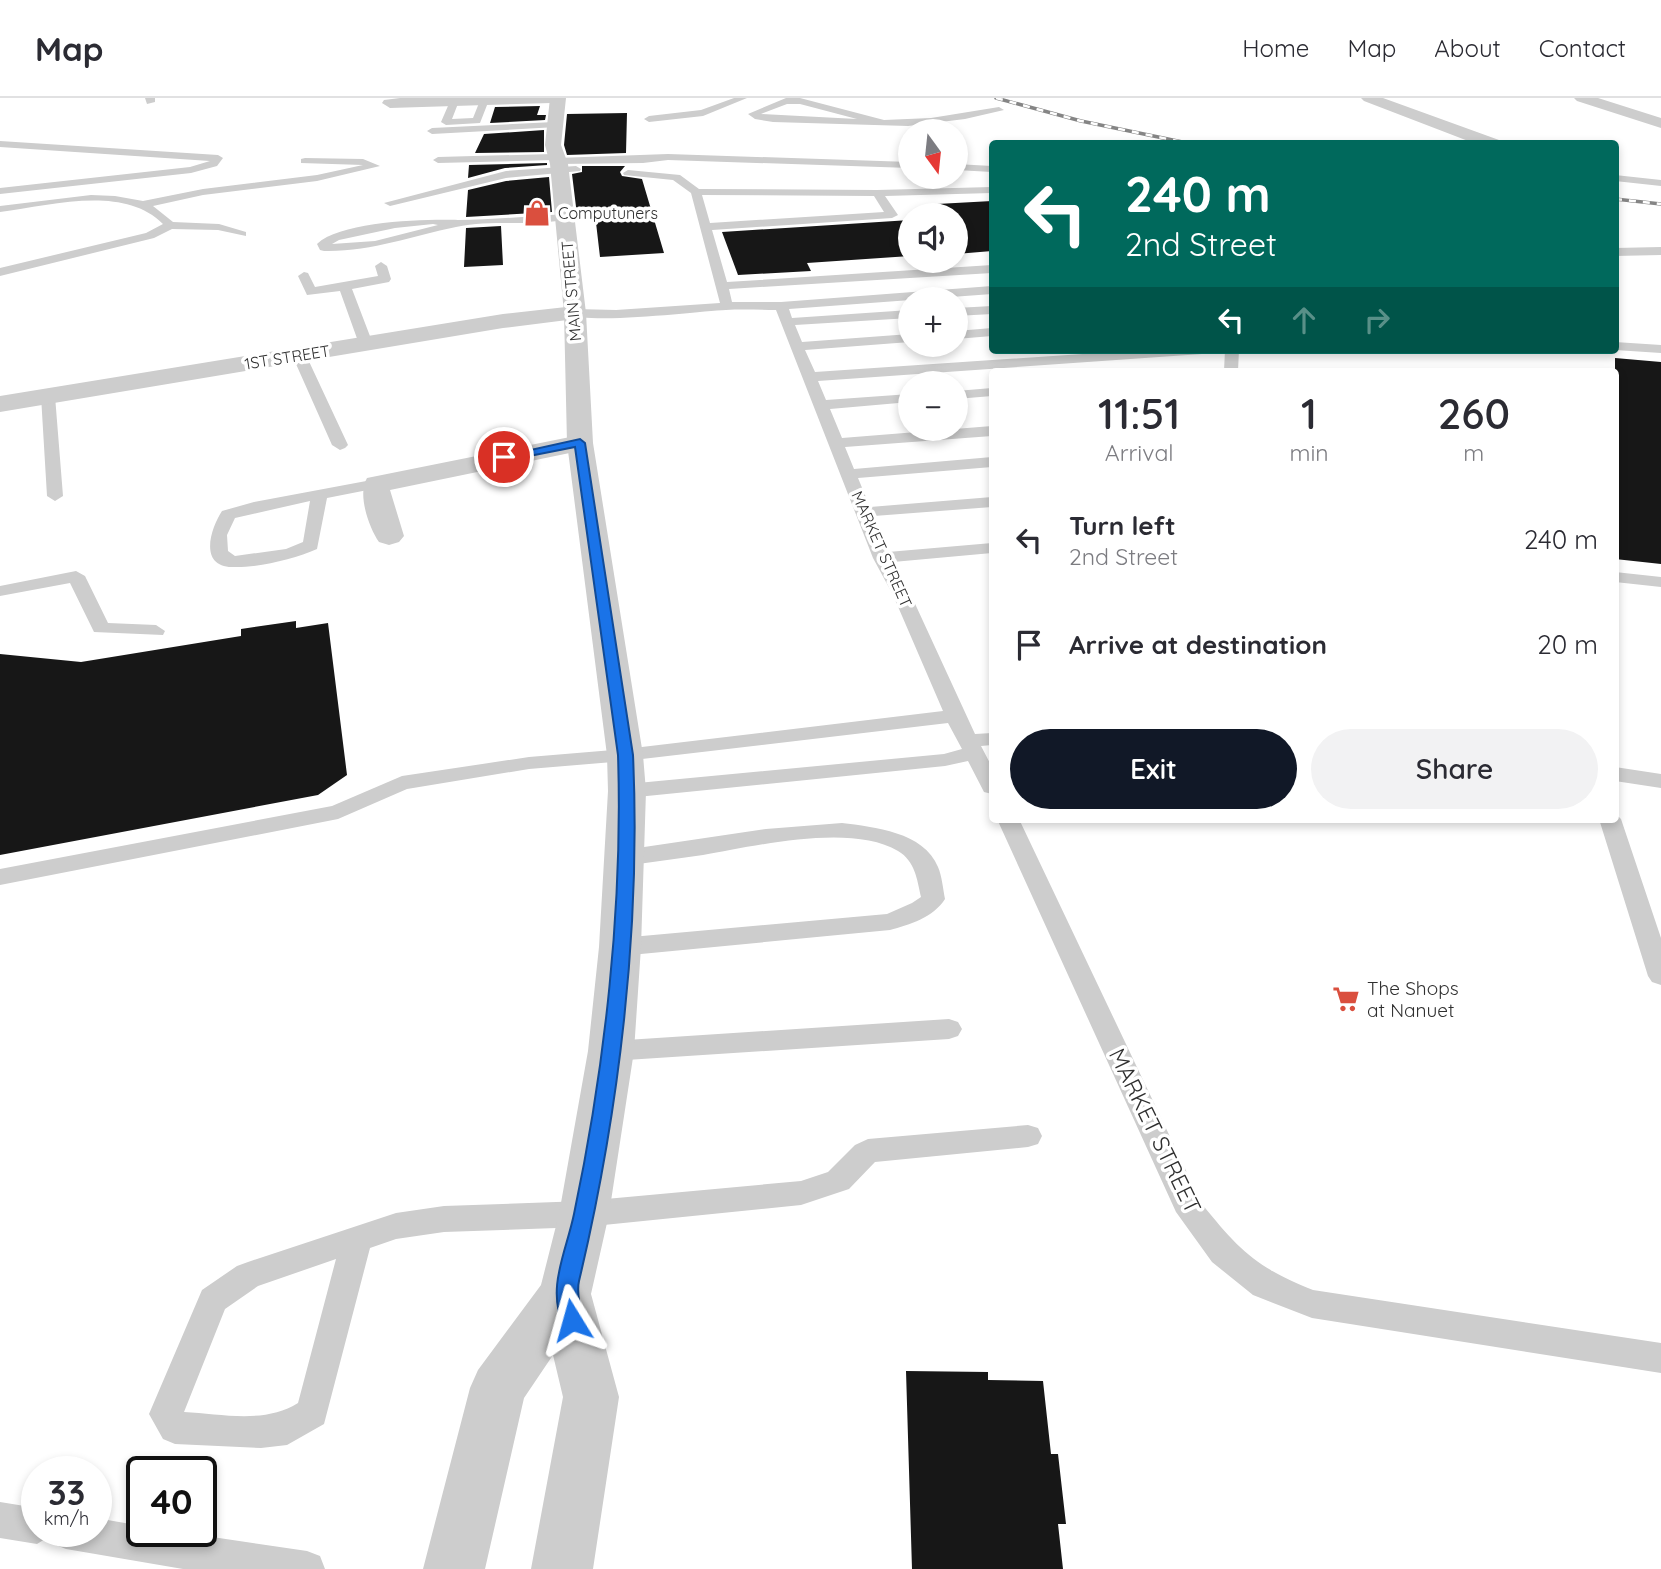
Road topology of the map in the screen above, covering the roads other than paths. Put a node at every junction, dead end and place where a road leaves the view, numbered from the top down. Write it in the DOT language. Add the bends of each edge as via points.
graph roads {
  1 [pos="551,98"];
  2 [pos="558,98"];
  3 [pos="742,98"];
  4 [pos="1369,98"];
  5 [pos="1582,98"];
  6 [pos="790,99"];
  7 [pos="391,100"];
  8 [pos="484,100"];
  9 [pos="454,101"];
  10 [pos="821,105"];
  11 [pos="999,110"];
  12 [pos="379,117"];
  13 [pos="796,118"];
  14 [pos="649,119"];
  15 [pos="881,122"];
  16 [pos="1661,123"];
  17 [pos="554,125"];
  18 [pos="432,131"];
  19 [pos="1482,140"];
  20 [pos="0,144"];
  21 [pos="438,160"];
  22 [pos="305,161"];
  23 [pos="558,162"];
  24 [pos="898,165"];
  25 [pos="968,168"];
  26 [pos="989,169"];
  27 [pos="1619,178"];
  28 [pos="1661,183"];
  29 [pos="989,190"];
  30 [pos="0,191"];
  31 [pos="695,192"];
  32 [pos="823,193"];
  33 [pos="877,193"];
  34 [pos="390,202"];
  35 [pos="144,204"];
  36 [pos="775,206"];
  37 [pos="0,209"];
  38 [pos="565,217"];
  39 [pos="837,218"];
  40 [pos="457,223"];
  41 [pos="170,225"];
  42 [pos="705,228"];
  43 [pos="242,234"];
  44 [pos="1660,252"];
  45 [pos="1619,255"];
  46 [pos="381,266"];
  47 [pos="989,269"];
  48 [pos="0,272"];
  49 [pos="304,276"];
  50 [pos="721,286"];
  51 [pos="345,288"];
  52 [pos="989,290"];
  53 [pos="727,306"];
  54 [pos="989,310"];
  55 [pos="968,311"];
  56 [pos="575,313"];
  57 [pos="784,314"];
  58 [pos="898,314"];
  59 [pos="989,332"];
  60 [pos="968,334"];
  61 [pos="898,339"];
  62 [pos="366,344"];
  63 [pos="797,346"];
  64 [pos="1619,346"];
  65 [pos="1661,349"];
  66 [pos="1144,354"];
  67 [pos="299,355"];
  68 [pos="810,377"];
  69 [pos="989,392"];
  70 [pos="968,394"];
  71 [pos="48,396"];
  72 [pos="898,399"];
  73 [pos="0,404"];
  74 [pos="821,405"];
  75 [pos="989,431"];
  76 [pos="580,443"];
  77 [pos="836,443"];
  78 [pos="340,444"];
  79 [pos="989,462"];
  80 [pos="849,474"];
  81 [pos="377,484"];
  82 [pos="55,496"];
  83 [pos="319,497"];
  84 [pos="989,502"];
  85 [pos="864,512"];
  86 [pos="390,536"];
  87 [pos="989,548"];
  88 [pos="882,558"];
  89 [pos="1619,577"];
  90 [pos="1661,582"];
  91 [pos="0,591"];
  92 [pos="156,631"];
  93 [pos="955,716"];
  94 [pos="979,744"];
  95 [pos="626,773"];
  96 [pos="1619,775"];
  97 [pos="989,777"];
  98 [pos="1661,781"];
  99 [pos="1010,823"];
  100 [pos="1611,823"];
  101 [pos="624,858"];
  102 [pos="0,877"];
  103 [pos="620,947"];
  104 [pos="1661,976"];
  105 [pos="949,1029"];
  106 [pos="611,1051"];
  107 [pos="1028,1136"];
  108 [pos="584,1214"];
  109 [pos="357,1239"];
  110 [pos="565,1294"];
  111 [pos="1661,1359"];
  112 [pos="0,1520"];
  113 [pos="21,1523"];
  114 [pos="112,1540"];
  115 [pos="239,1565"];
  116 [pos="307,1569"];
  117 [pos="454,1569"];
  118 [pos="562,1569"];
  1 -- 8 [label="street"];
  2 -- 17 [label="street, MAIN STREET"];
  3 -- 14 [label="lane" via="703,113"];
  4 -- 19 [label="street"];
  5 -- 16 [label="street"];
  6 -- 10 [label="lane"];
  6 -- 13 [label="lane" via="753,115"];
  7 -- 9 [label="street"];
  7 -- 12 [label="street"];
  8 -- 9 [label="street"];
  8 -- 9 [label="lane" via="477,121 446,122"];
  10 -- 13 [label="lane"];
  10 -- 15 [label="lane"];
  11 -- 15 [label="lane" via="960,118"];
  13 -- 15 [label="lane"];
  17 -- 18 [label="lane"];
  17 -- 23 [label="street, MAIN STREET"];
  20 -- 30 [label="lane" via="218,158 191,170"];
  21 -- 23 [label="lane"];
  22 -- 35 [label="lane" via="376,166"];
  23 -- 24 [label="lane" via="668,157"];
  23 -- 31 [label="lane" via="673,176"];
  23 -- 34 [label="lane"];
  23 -- 38 [label="street, MAIN STREET"];
  25 -- 26 [label="lane"];
  27 -- 28 [label="lane"];
  29 -- 33 [label="lane"];
  31 -- 36 [label="lane"];
  31 -- 42 [label="lane"];
  32 -- 33 [label="lane"];
  32 -- 36 [label="lane"];
  32 -- 39 [label="lane"];
  33 -- 39 [label="lane" via="892,215"];
  35 -- 37 [label="lane" via="122,198"];
  35 -- 41 [label="lane"];
  36 -- 39 [label="lane"];
  36 -- 42 [label="lane"];
  38 -- 40 [label="lane"];
  38 -- 56 [label="street, MAIN STREET"];
  40 -- 40 [label="lane" via="433,221 361,230 323,244 341,249 401,241"];
  41 -- 43 [label="lane" via="219,226"];
  41 -- 48 [label="lane" via="150,236"];
  42 -- 50 [label="lane"];
  44 -- 45 [label="lane"];
  46 -- 51 [label="lane" via="386,279"];
  47 -- 50 [label="lane"];
  49 -- 51 [label="lane" via="311,292"];
  50 -- 53 [label="lane"];
  51 -- 62 [label="lane"];
  52 -- 57 [label="lane"];
  53 -- 56 [label="lane"];
  53 -- 57 [label="lane"];
  54 -- 55 [label="lane"];
  56 -- 62 [label="street, 1ST STREET"];
  56 -- 76 [label="street, MAIN STREET"];
  57 -- 58 [label="lane"];
  57 -- 63 [label="lane, MARKET STREET"];
  59 -- 60 [label="lane"];
  61 -- 63 [label="lane"];
  62 -- 67 [label="street, 1ST STREET"];
  63 -- 68 [label="lane, MARKET STREET"];
  64 -- 65 [label="lane"];
  66 -- 68 [label="lane"];
  67 -- 71 [label="street, 1ST STREET"];
  67 -- 78 [label="lane"];
  68 -- 74 [label="lane, MARKET STREET"];
  69 -- 70 [label="lane"];
  71 -- 73 [label="street, 1ST STREET"];
  71 -- 82 [label="lane"];
  72 -- 74 [label="lane"];
  74 -- 77 [label="lane, MARKET STREET"];
  75 -- 77 [label="lane"];
  76 -- 81 [label="street"];
  76 -- 95 [label="street, MAIN STREET"];
  77 -- 80 [label="lane, MARKET STREET"];
  79 -- 80 [label="lane"];
  80 -- 85 [label="lane, MARKET STREET"];
  81 -- 83 [label="lane"];
  81 -- 86 [label="street"];
  83 -- 83 [label="lane" via="228,515 218,533 218,550 232,562 290,554 310,545"];
  84 -- 85 [label="lane"];
  85 -- 88 [label="lane, MARKET STREET"];
  87 -- 88 [label="lane"];
  88 -- 93 [label="lane, MARKET STREET"];
  89 -- 90 [label="lane"];
  91 -- 92 [label="lane" via="76,576 102,628"];
  93 -- 94 [label="lane, MARKET STREET"];
  93 -- 95 [label="lane"];
  94 -- 95 [label="lane" via="945,760"];
  94 -- 97 [label="lane, MARKET STREET"];
  95 -- 101 [label="street, MAIN STREET"];
  95 -- 102 [label="lane" via="529,763 402,783 338,812"];
  96 -- 98 [label="lane"];
  99 -- 111 [label="lane, MARKET STREET" via="1191,1212 1223,1253 1264,1285 1312,1304"];
  100 -- 104 [label="lane"];
  101 -- 103 [label="street, MAIN STREET"];
  101 -- 103 [label="lane" via="788,832 846,831 887,836 909,846 923,860 934,882 933,899 890,922"];
  103 -- 106 [label="street, MAIN STREET"];
  105 -- 106 [label="lane"];
  106 -- 108 [label="street, MAIN STREET"];
  107 -- 108 [label="lane" via="868,1151 833,1183 801,1193"];
  108 -- 109 [label="lane" via="444,1219 396,1226"];
  108 -- 110 [label="street, MAIN STREET"];
  109 -- 109 [label="lane" via="248,1276 213,1300 166,1415 175,1428 261,1432 287,1429 312,1413"];
  110 -- 117 [label="street" via="498,1388"];
  110 -- 118 [label="street" via="591,1397"];
  112 -- 113 [label="lane"];
  114 -- 115 [label="lane"];
  115 -- 116 [label="lane"];
}
